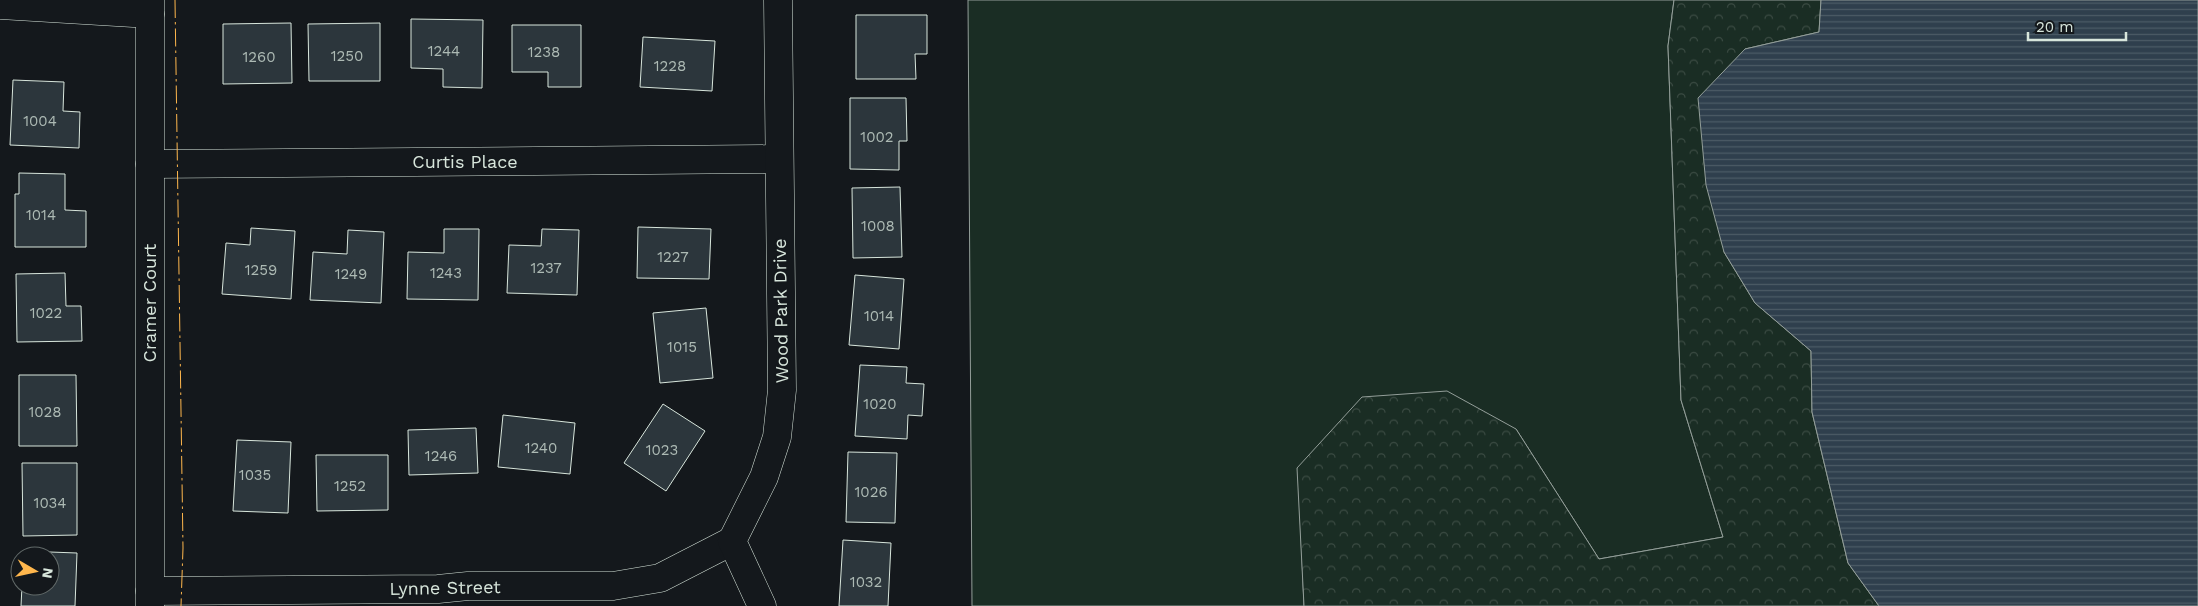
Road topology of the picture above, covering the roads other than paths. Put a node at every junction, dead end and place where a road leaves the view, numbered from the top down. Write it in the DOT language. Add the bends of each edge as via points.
graph roads {
  1 [pos="778,0"];
  2 [pos="0,5"];
  3 [pos="150,7"];
  4 [pos="780,159"];
  5 [pos="150,164"];
  6 [pos="732,542"];
  7 [pos="150,598"];
  8 [pos="762,606"];
  1 -- 4 [label="street, Wood Park Drive"];
  2 -- 3 [label="street"];
  3 -- 5 [label="street, Cramer Court"];
  4 -- 5 [label="street, Curtis Place"];
  4 -- 6 [label="street, Wood Park Drive" via="782,390 777,438 764,477"];
  5 -- 7 [label="street, Cramer Court"];
  6 -- 7 [label="street, Lynne Street" via="660,578 613,586 468,586"];
  6 -- 8 [label="street"];
}
